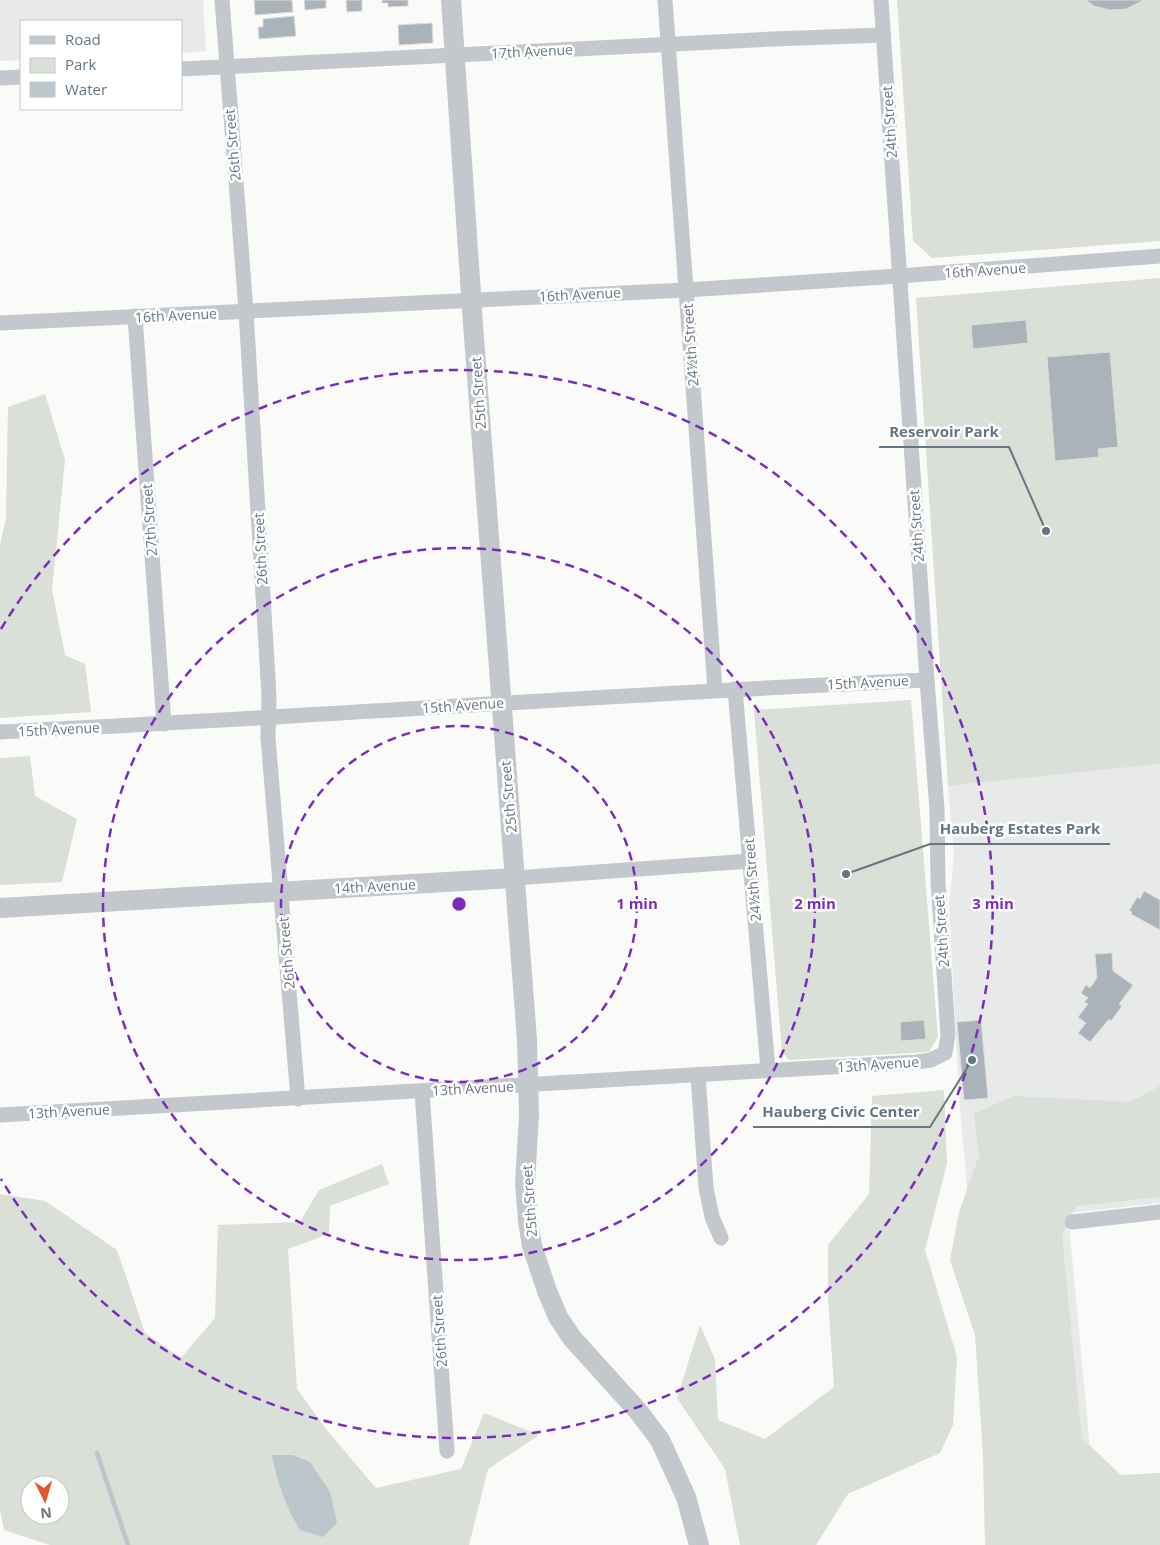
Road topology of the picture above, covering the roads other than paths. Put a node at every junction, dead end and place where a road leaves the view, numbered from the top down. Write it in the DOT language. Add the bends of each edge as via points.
graph roads {
  1 [pos="222,0"];
  2 [pos="451,0"];
  3 [pos="665,0"];
  4 [pos="881,0"];
  5 [pos="883,35"];
  6 [pos="667,45"];
  7 [pos="454,55"];
  8 [pos="226,67"];
  9 [pos="182,69"];
  10 [pos="20,77"];
  11 [pos="0,78"];
  12 [pos="1160,256"];
  13 [pos="899,276"];
  14 [pos="686,290"];
  15 [pos="472,299"];
  16 [pos="246,311"];
  17 [pos="135,316"];
  18 [pos="0,323"];
  19 [pos="927,680"];
  20 [pos="735,689"];
  21 [pos="715,690"];
  22 [pos="501,703"];
  23 [pos="268,717"];
  24 [pos="164,724"];
  25 [pos="0,732"];
  26 [pos="750,861"];
  27 [pos="515,878"];
  28 [pos="280,892"];
  29 [pos="0,908"];
  30 [pos="945,1053"];
  31 [pos="768,1070"];
  32 [pos="698,1076"];
  33 [pos="529,1086"];
  34 [pos="422,1091"];
  35 [pos="298,1098"];
  36 [pos="0,1115"];
  37 [pos="1160,1212"];
  38 [pos="1072,1222"];
  39 [pos="721,1238"];
  40 [pos="447,1451"];
  41 [pos="699,1545"];
  1 -- 8 [label="street, 26th Street"];
  2 -- 7 [label="street, 25th Street"];
  3 -- 6 [label="street, 24½th Street"];
  4 -- 5 [label="street, 24th Street"];
  5 -- 6 [label="street, 17th Avenue"];
  5 -- 13 [label="street, 24th Street"];
  6 -- 7 [label="street, 17th Avenue"];
  6 -- 14 [label="street, 24½th Street"];
  7 -- 8 [label="street, 17th Avenue"];
  7 -- 15 [label="street, 25th Street"];
  8 -- 9 [label="street, 17th Avenue"];
  8 -- 16 [label="street, 26th Street"];
  10 -- 11 [label="street"];
  12 -- 13 [label="street, 16th Avenue"];
  13 -- 14 [label="street, 16th Avenue"];
  13 -- 19 [label="street, 24th Street"];
  14 -- 15 [label="street, 16th Avenue"];
  14 -- 21 [label="street, 24½th Street"];
  15 -- 16 [label="street, 16th Avenue"];
  15 -- 22 [label="street, 25th Street"];
  16 -- 17 [label="street, 16th Avenue"];
  16 -- 23 [label="street, 26th Street"];
  17 -- 18 [label="street, 16th Avenue"];
  17 -- 24 [label="street, 27th Street"];
  19 -- 20 [label="street, 15th Avenue"];
  19 -- 30 [label="street, 24th Street" via="938,809 938,881 948,1035"];
  20 -- 21 [label="street, 15th Avenue"];
  20 -- 26 [label="street, 24½th Street"];
  21 -- 22 [label="street, 15th Avenue"];
  22 -- 23 [label="street, 15th Avenue"];
  22 -- 27 [label="street, 25th Street"];
  23 -- 24 [label="street, 15th Avenue"];
  23 -- 28 [label="street, 26th Street"];
  24 -- 25 [label="street, 15th Avenue"];
  26 -- 27 [label="street, 14th Avenue"];
  26 -- 31 [label="street, 24½th Street"];
  27 -- 28 [label="street, 14th Avenue"];
  27 -- 33 [label="street, 25th Street"];
  28 -- 29 [label="street, 14th Avenue"];
  28 -- 35 [label="street, 26th Street"];
  30 -- 31 [label="street, 13th Avenue" via="917,1062"];
  31 -- 32 [label="street, 13th Avenue"];
  32 -- 33 [label="street, 13th Avenue"];
  32 -- 39 [label="street" via="706,1188 712,1217"];
  33 -- 34 [label="street, 13th Avenue"];
  33 -- 41 [label="street, 25th Street" via="525,1183 528,1221 532,1246 547,1291 572,1338 660,1440 686,1496"];
  34 -- 35 [label="street, 13th Avenue"];
  34 -- 40 [label="street, 26th Street"];
  35 -- 36 [label="street, 13th Avenue"];
  37 -- 38 [label="street"];
}
